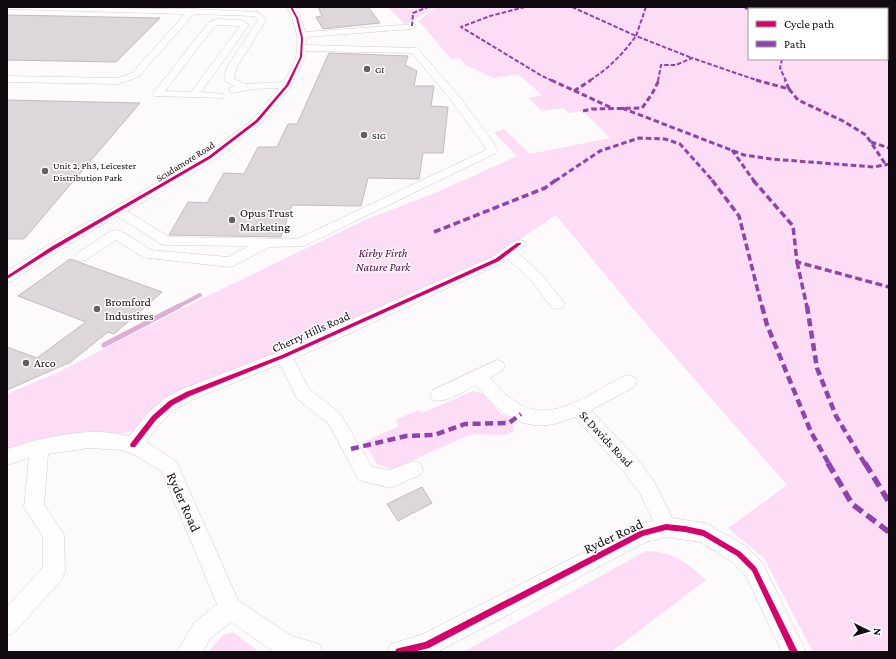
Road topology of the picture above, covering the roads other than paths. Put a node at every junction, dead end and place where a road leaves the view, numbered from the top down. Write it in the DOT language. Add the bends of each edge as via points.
graph roads {
  1 [pos="7,7"];
  2 [pos="291,7"];
  3 [pos="228,9"];
  4 [pos="192,11"];
  5 [pos="412,26"];
  6 [pos="301,35"];
  7 [pos="301,48"];
  8 [pos="209,75"];
  9 [pos="230,76"];
  10 [pos="7,79"];
  11 [pos="287,85"];
  12 [pos="244,87"];
  13 [pos="194,95"];
  14 [pos="219,96"];
  15 [pos="205,100"];
  16 [pos="118,212"];
  17 [pos="268,242"];
  18 [pos="81,257"];
  19 [pos="7,278"];
  20 [pos="557,304"];
  21 [pos="284,356"];
  22 [pos="497,366"];
  23 [pos="479,376"];
  24 [pos="628,382"];
  25 [pos="439,395"];
  26 [pos="578,408"];
  27 [pos="133,445"];
  28 [pos="39,448"];
  29 [pos="7,457"];
  30 [pos="413,469"];
  31 [pos="666,527"];
  32 [pos="230,608"];
  33 [pos="7,624"];
  34 [pos="189,652"];
  35 [pos="310,652"];
  36 [pos="399,652"];
  37 [pos="794,652"];
  1 -- 4 [label="street"];
  2 -- 6 [label="street, Scudamore Road"];
  3 -- 4 [label="street"];
  3 -- 9 [label="street" via="256,14 262,20 232,67"];
  4 -- 10 [label="street" via="135,75 118,80"];
  5 -- 6 [label="street"];
  6 -- 7 [label="street, Scudamore Road"];
  7 -- 11 [label="street, Scudamore Road" via="301,57"];
  7 -- 17 [label="street" via="414,50 455,98 492,151 299,243"];
  8 -- 9 [label="street"];
  8 -- 13 [label="street"];
  8 -- 13 [label="street" via="245,25 217,22 212,24 158,94"];
  9 -- 12 [label="street" via="229,80"];
  11 -- 12 [label="street"];
  11 -- 16 [label="street, Scudamore Road" via="257,121 210,157"];
  12 -- 14 [label="street"];
  13 -- 14 [label="street"];
  14 -- 15 [label="street"];
  16 -- 17 [label="street" via="166,241"];
  16 -- 19 [label="street, Scudamore Road" via="53,248"];
  17 -- 18 [label="street" via="230,262 148,254 116,234"];
  20 -- 21 [label="street, Cherry Hills Road" via="514,248 497,260"];
  21 -- 27 [label="street, Cherry Hills Road" via="171,403 154,418"];
  21 -- 30 [label="street" via="303,394 334,418 366,474 390,479"];
  22 -- 23 [label="street"];
  23 -- 25 [label="street"];
  23 -- 26 [label="street, St Davids Road" via="496,398 510,409 526,416 546,418"];
  24 -- 26 [label="street"];
  26 -- 31 [label="street, St Davids Road" via="632,467 648,489"];
  27 -- 28 [label="street, Ryder Road" via="111,441 87,441"];
  27 -- 32 [label="street, Ryder Road" via="169,467"];
  28 -- 29 [label="street, Ryder Road"];
  28 -- 33 [label="street" via="34,507 53,535 54,571"];
  31 -- 36 [label="street, Ryder Road" via="642,532 426,645"];
  31 -- 37 [label="street, Ryder Road" via="704,534 739,554 754,569"];
  32 -- 34 [label="street" via="202,631"];
  32 -- 35 [label="street" via="287,647"];
}
